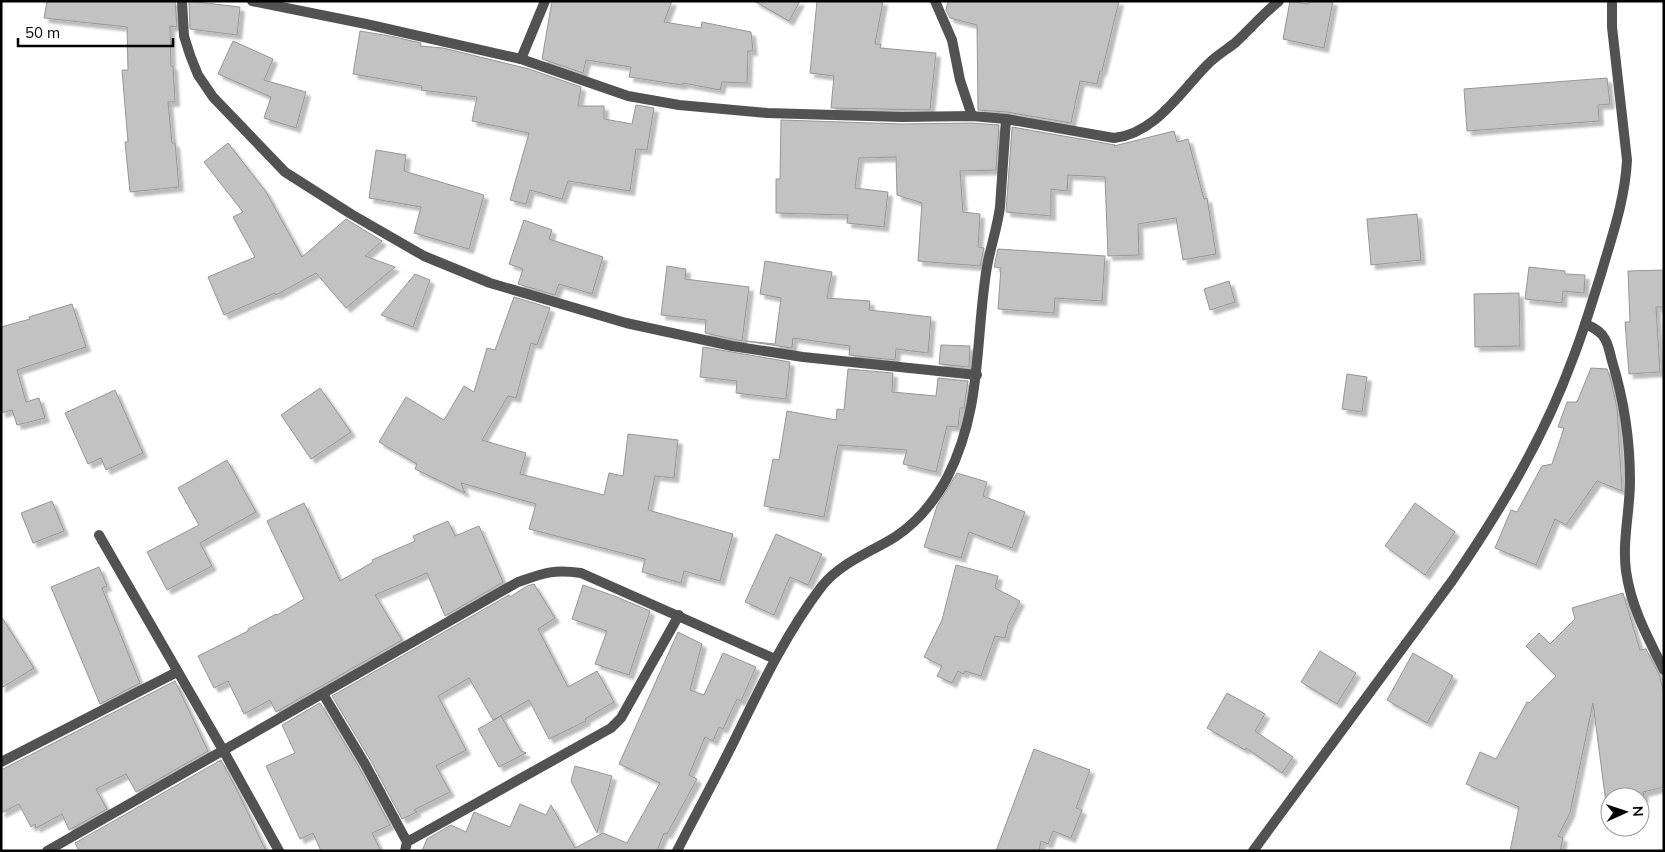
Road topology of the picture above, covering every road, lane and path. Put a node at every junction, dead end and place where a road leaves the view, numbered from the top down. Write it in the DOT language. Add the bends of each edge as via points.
graph roads {
  1 [pos="182,1"];
  2 [pos="545,1"];
  3 [pos="934,1"];
  4 [pos="1279,1"];
  5 [pos="1612,1"];
  6 [pos="258,2"];
  7 [pos="521,58"];
  8 [pos="972,116"];
  9 [pos="1006,119"];
  10 [pos="1585,324"];
  11 [pos="977,376"];
  12 [pos="100,535"];
  13 [pos="679,616"];
  14 [pos="775,659"];
  15 [pos="1664,670"];
  16 [pos="177,672"];
  17 [pos="323,694"];
  18 [pos="223,750"];
  19 [pos="1,762"];
  20 [pos="406,846"];
  21 [pos="47,851"];
  22 [pos="279,851"];
  23 [pos="677,851"];
  24 [pos="1253,851"];
  1 -- 11 [label="street" via="184,36 190,55 198,76 213,97 285,172 424,256 490,283 626,323 713,342 803,357"];
  2 -- 7 [label="street"];
  3 -- 8 [label="street" via="952,40"];
  4 -- 9 [label="street" via="1209,64 1158,118 1128,136 1099,136"];
  5 -- 10 [label="street" via="1626,179 1619,215"];
  6 -- 7 [label="street"];
  7 -- 8 [label="street" via="628,96 687,106 767,113"];
  8 -- 9 [label="street"];
  9 -- 11 [label="street" via="1000,208 986,272"];
  10 -- 15 [label="street" via="1600,332 1605,339 1618,380 1625,413 1630,480 1625,549 1628,589"];
  10 -- 24 [label="street" via="1552,409 1528,458 1479,542"];
  11 -- 14 [label="street" via="962,444 931,503 916,522 835,573 824,584"];
  12 -- 16 [label="street"];
  13 -- 14 [label="street"];
  13 -- 17 [label="street" via="581,573 547,572 518,582"];
  13 -- 20 [label="street" via="621,718 611,728"];
  14 -- 23 [label="street"];
  16 -- 18 [label="street"];
  16 -- 19 [label="street"];
  17 -- 18 [label="street"];
  17 -- 20 [label="street" via="365,764"];
  18 -- 21 [label="street"];
  18 -- 22 [label="street"];
}
